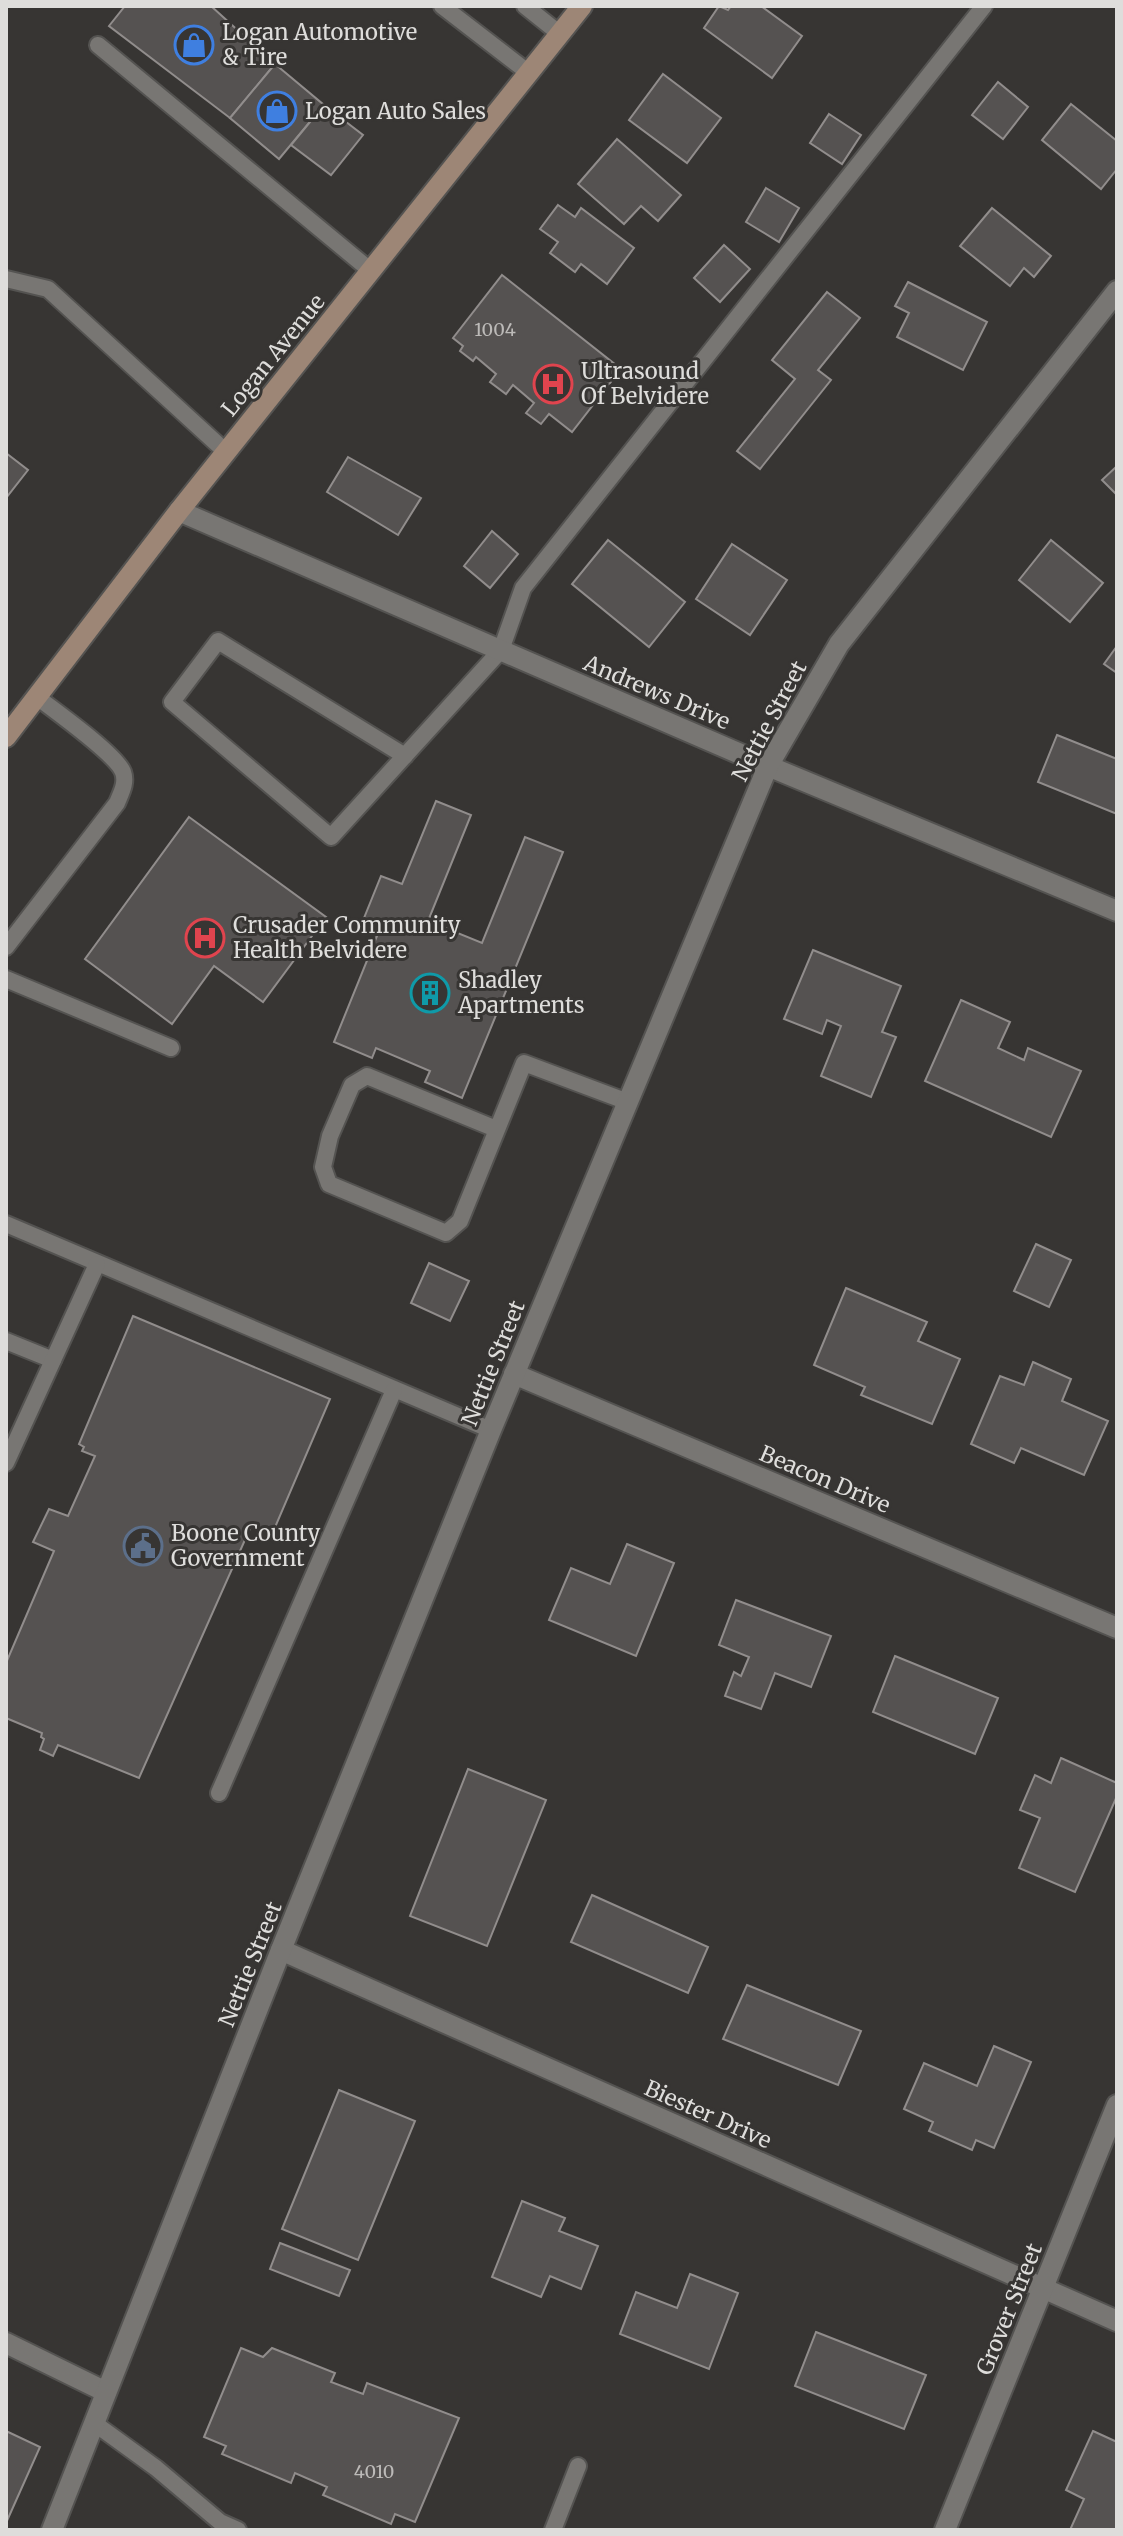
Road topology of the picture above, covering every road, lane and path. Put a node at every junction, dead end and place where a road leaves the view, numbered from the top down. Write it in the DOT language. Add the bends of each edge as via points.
graph roads {
  1 [pos="442,6"];
  2 [pos="525,6"];
  3 [pos="582,6"];
  4 [pos="984,6"];
  5 [pos="560,34"];
  6 [pos="98,45"];
  7 [pos="529,73"];
  8 [pos="371,271"];
  9 [pos="6,279"];
  10 [pos="1117,291"];
  11 [pos="226,452"];
  12 [pos="179,511"];
  13 [pos="501,650"];
  14 [pos="37,697"];
  15 [pos="6,737"];
  16 [pos="405,756"];
  17 [pos="768,766"];
  18 [pos="1117,911"];
  19 [pos="6,947"];
  20 [pos="6,979"];
  21 [pos="171,1048"];
  22 [pos="628,1102"];
  23 [pos="496,1129"];
  24 [pos="6,1224"];
  25 [pos="97,1264"];
  26 [pos="6,1341"];
  27 [pos="53,1360"];
  28 [pos="514,1374"];
  29 [pos="394,1390"];
  30 [pos="491,1430"];
  31 [pos="8,1451"];
  32 [pos="1117,1628"];
  33 [pos="219,1793"];
  34 [pos="281,1950"];
  35 [pos="1117,2105"];
  36 [pos="1042,2290"];
  37 [pos="1117,2321"];
  38 [pos="6,2343"];
  39 [pos="106,2392"];
  40 [pos="94,2423"];
  41 [pos="578,2466"];
  42 [pos="52,2530"];
  43 [pos="238,2530"];
  44 [pos="553,2530"];
  45 [pos="945,2530"];
  1 -- 7 [label="lane"];
  2 -- 5 [label="lane"];
  3 -- 5 [label="main road, Logan Avenue"];
  4 -- 13 [label="lane" via="523,588"];
  5 -- 7 [label="main road, Logan Avenue"];
  6 -- 8 [label="lane"];
  7 -- 8 [label="main road, Logan Avenue"];
  8 -- 11 [label="main road, Logan Avenue"];
  9 -- 11 [label="lane" via="48,289"];
  10 -- 17 [label="street, Nettie Street" via="839,644"];
  11 -- 12 [label="main road, Logan Avenue"];
  12 -- 13 [label="street, Andrews Drive"];
  12 -- 14 [label="main road, Logan Avenue"];
  13 -- 16 [label="lane"];
  13 -- 17 [label="street, Andrews Drive"];
  14 -- 15 [label="main road, Logan Avenue"];
  14 -- 19 [label="lane" via="112,758 124,775 124,788"];
  16 -- 16 [label="lane" via="331,837 172,702 218,641"];
  17 -- 18 [label="street, Andrews Drive"];
  17 -- 22 [label="street, Nettie Street"];
  20 -- 21 [label="lane"];
  22 -- 23 [label="lane" via="524,1063"];
  22 -- 28 [label="street, Nettie Street"];
  23 -- 23 [label="lane" via="460,1221 446,1233 329,1184 323,1167 352,1085 367,1076"];
  24 -- 25 [label="lane"];
  25 -- 27 [label="lane"];
  25 -- 29 [label="lane"];
  26 -- 27 [label="lane"];
  27 -- 31 [label="lane"];
  28 -- 30 [label="street, Nettie Street"];
  28 -- 32 [label="street, Beacon Drive"];
  29 -- 30 [label="lane"];
  29 -- 33 [label="lane"];
  30 -- 34 [label="street, Nettie Street"];
  34 -- 36 [label="street, Biester Drive"];
  34 -- 39 [label="street, Nettie Street"];
  35 -- 36 [label="street, Grover Street"];
  36 -- 37 [label="street, Biester Drive"];
  36 -- 45 [label="street, Grover Street"];
  38 -- 39 [label="street"];
  39 -- 40 [label="street, Nettie Street"];
  40 -- 42 [label="street, Nettie Street"];
  40 -- 43 [label="lane" via="220,2522"];
  41 -- 44 [label="lane"];
}
